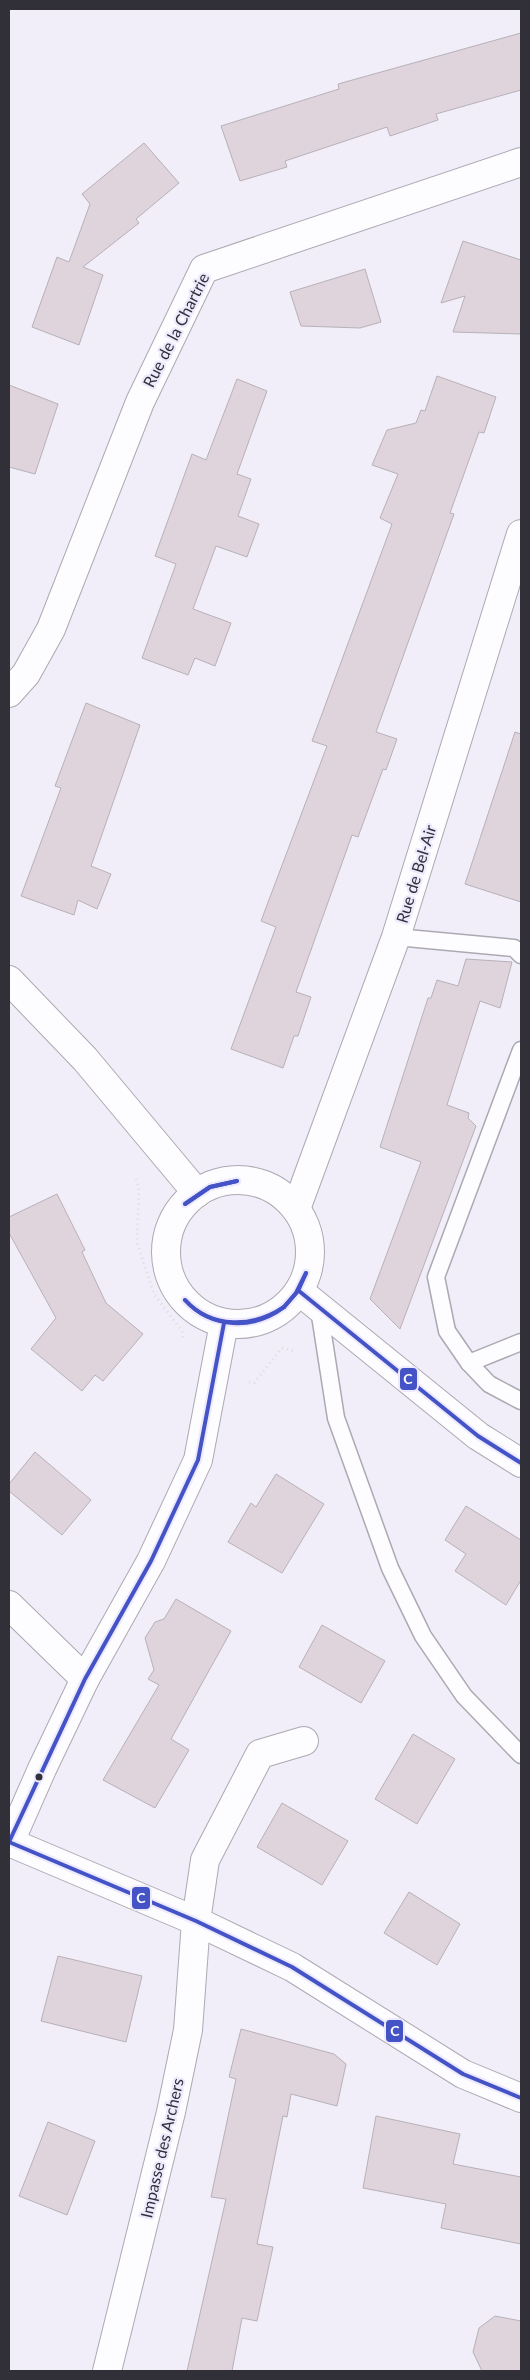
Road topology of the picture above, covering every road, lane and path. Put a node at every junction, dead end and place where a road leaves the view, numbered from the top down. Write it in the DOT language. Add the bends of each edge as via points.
graph roads {
  1 [pos="521,162"];
  2 [pos="520,545"];
  3 [pos="9,693"];
  4 [pos="396,937"];
  5 [pos="521,955"];
  6 [pos="9,980"];
  7 [pos="521,1050"];
  8 [pos="135,1173"];
  9 [pos="196,1193"];
  10 [pos="296,1209"];
  11 [pos="299,1291"];
  12 [pos="319,1309"];
  13 [pos="224,1322"];
  14 [pos="183,1339"];
  15 [pos="521,1342"];
  16 [pos="328,1361"];
  17 [pos="469,1363"];
  18 [pos="214,1372"];
  19 [pos="521,1401"];
  20 [pos="521,1463"];
  21 [pos="9,1605"];
  22 [pos="86,1679"];
  23 [pos="304,1741"];
  24 [pos="521,1755"];
  25 [pos="9,1842"];
  26 [pos="196,1921"];
  27 [pos="521,2098"];
  28 [pos="108,2371"];
  1 -- 3 [label="street, Rue de la Chartrie" via="204,268 140,402 51,628 26,674"];
  2 -- 4 [label="street, Rue de Bel-Air"];
  4 -- 5 [label="lane" via="514,948"];
  4 -- 10 [label="street, Rue de Bel-Air"];
  6 -- 9 [label="street" via="85,1060"];
  7 -- 17 [label="lane" via="436,1277 447,1330"];
  8 -- 14 [label="path" via="139,1190 137,1242 154,1294 182,1331"];
  9 -- 10 [label="street" via="213,1184 250,1180 268,1186"];
  9 -- 13 [label="street" via="181,1207 171,1225 166,1245 168,1266 175,1286 187,1303 204,1315"];
  10 -- 11 [label="street" via="306,1228 310,1250 308,1271"];
  11 -- 12 [label="street"];
  11 -- 13 [label="street" via="288,1304 266,1318 241,1324"];
  12 -- 16 [label="lane"];
  12 -- 20 [label="street" via="478,1436"];
  13 -- 18 [label="street"];
  15 -- 17 [label="lane"];
  16 -- 18 [label="path" via="282,1348 254,1383"];
  16 -- 24 [label="lane" via="336,1418 390,1568 414,1619 464,1696"];
  17 -- 19 [label="lane" via="489,1384"];
  18 -- 22 [label="street" via="198,1460 151,1561"];
  21 -- 22 [label="street"];
  22 -- 25 [label="street"];
  23 -- 26 [label="street, Impasse des Archers" via="260,1754 205,1860"];
  25 -- 26 [label="street"];
  26 -- 27 [label="street" via="292,1967 462,2074"];
  26 -- 28 [label="street, Impasse des Archers" via="188,2030"];
}
